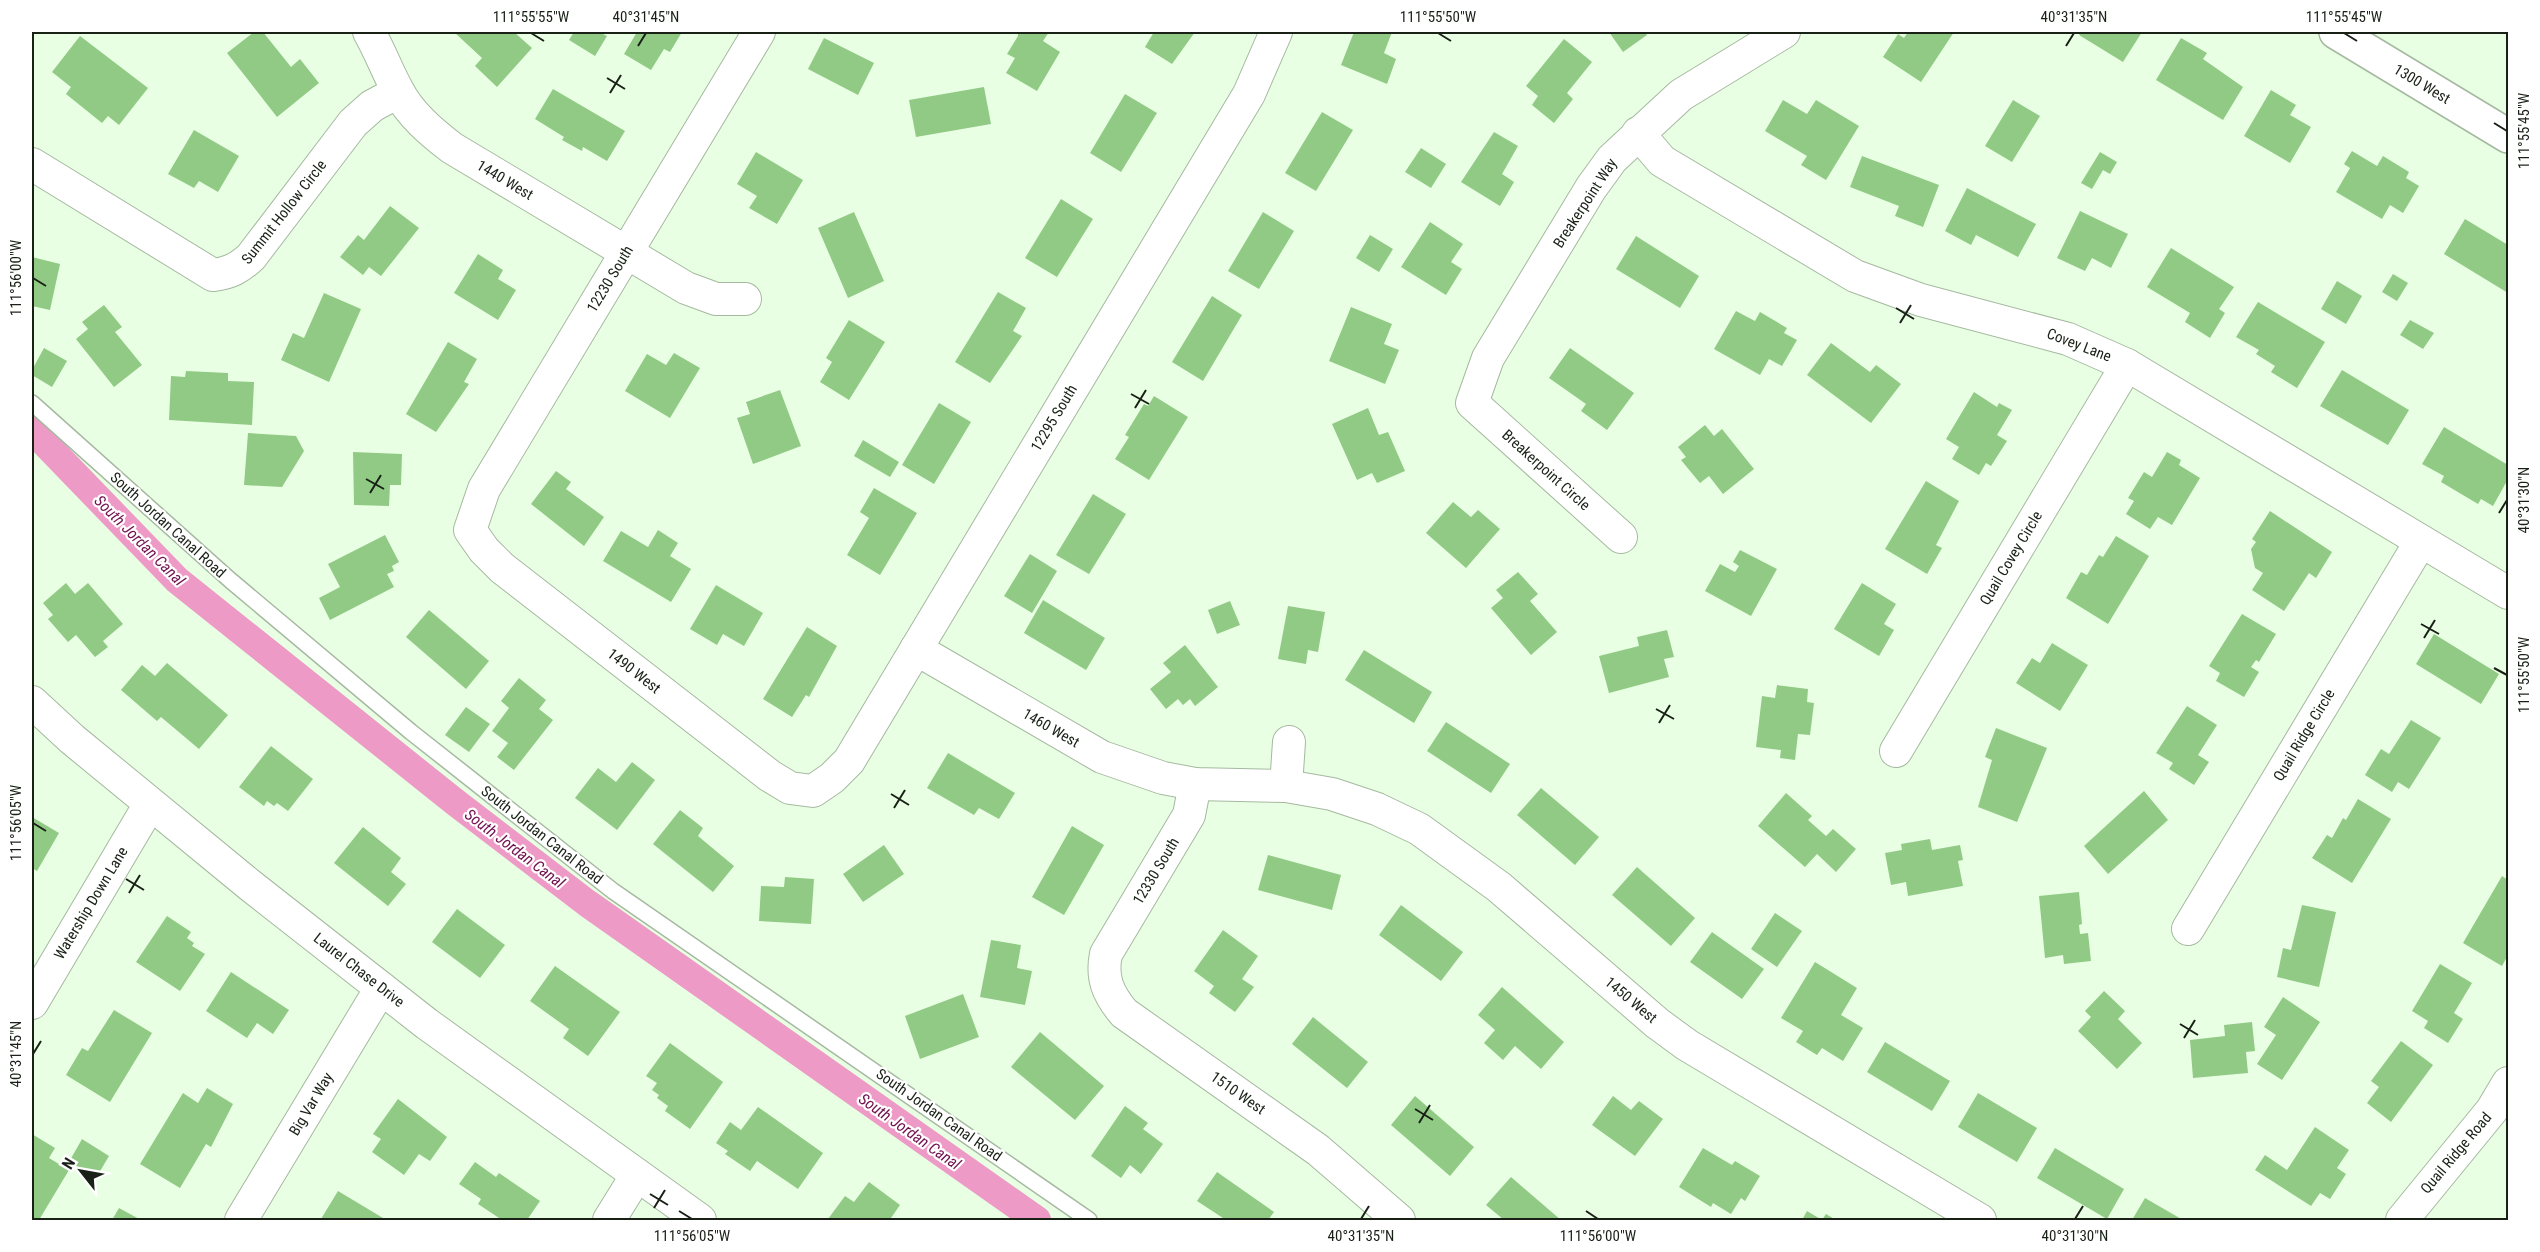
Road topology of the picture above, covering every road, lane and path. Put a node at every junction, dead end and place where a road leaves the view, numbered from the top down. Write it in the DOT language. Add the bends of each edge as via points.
graph roads {
  1 [pos="369,32"];
  2 [pos="759,32"];
  3 [pos="1276,32"];
  4 [pos="1784,32"];
  5 [pos="2336,32"];
  6 [pos="398,92"];
  7 [pos="1638,132"];
  8 [pos="2508,136"];
  9 [pos="32,164"];
  10 [pos="626,253"];
  11 [pos="745,299"];
  12 [pos="2127,365"];
  13 [pos="32,403"];
  14 [pos="1472,403"];
  15 [pos="470,530"];
  16 [pos="1621,537"];
  17 [pos="2421,541"];
  18 [pos="2508,593"];
  19 [pos="916,648"];
  20 [pos="32,702"];
  21 [pos="1289,742"];
  22 [pos="1896,752"];
  23 [pos="1196,784"];
  24 [pos="1286,786"];
  25 [pos="813,791"];
  26 [pos="150,804"];
  27 [pos="2188,929"];
  28 [pos="1106,954"];
  29 [pos="381,988"];
  30 [pos="32,1003"];
  31 [pos="2508,1083"];
  32 [pos="637,1175"];
  33 [pos="241,1221"];
  34 [pos="609,1221"];
  35 [pos="700,1221"];
  36 [pos="1089,1221"];
  37 [pos="1399,1221"];
  38 [pos="1980,1221"];
  39 [pos="2402,1221"];
  1 -- 6 [label="street, 1440 West"];
  2 -- 10 [label="street, 12230 South"];
  3 -- 19 [label="street, 12295 South" via="1248,94"];
  4 -- 7 [label="street, Breakerpoint Way" via="1681,96"];
  5 -- 8 [label="street, 1300 West"];
  6 -- 9 [label="street, Summit Hollow Circle" via="372,106 353,123 251,257 227,274 213,275"];
  6 -- 10 [label="street, 1440 West" via="432,133 452,148"];
  7 -- 12 [label="street, Covey Lane" via="1662,161 1855,276 1921,300 2068,339"];
  7 -- 14 [label="street, Breakerpoint Way" via="1591,188 1488,358"];
  10 -- 11 [label="street, 1440 West" via="686,288 716,299"];
  10 -- 15 [label="street, 12230 South" via="484,489"];
  12 -- 17 [label="street, Covey Lane"];
  12 -- 22 [label="street, Quail Covey Circle"];
  13 -- 36 [label="lane, South Jordan Canal Road" via="230,580 411,732 613,891"];
  14 -- 16 [label="street, Breakerpoint Circle"];
  15 -- 25 [label="street, 1490 West" via="502,568 761,769 790,788"];
  17 -- 18 [label="street, Covey Lane"];
  17 -- 27 [label="street, Quail Ridge Circle"];
  19 -- 23 [label="street, 1460 West" via="1102,757 1164,778"];
  19 -- 25 [label="street, 12295 South" via="849,760"];
  20 -- 26 [label="street, Laurel Chase Drive"];
  21 -- 24 [label="street"];
  23 -- 24 [label="street, 1450 West"];
  23 -- 28 [label="street, 12330 South" via="1189,816"];
  24 -- 38 [label="street, 1450 West" via="1343,798 1419,829 1499,887 1687,1045"];
  26 -- 29 [label="street, Laurel Chase Drive"];
  26 -- 30 [label="street, Watership Down Lane"];
  28 -- 37 [label="street, 1510 West" via="1105,983 1124,1013 1318,1150"];
  29 -- 32 [label="street, Laurel Chase Drive" via="469,1057"];
  29 -- 33 [label="street, Big Var Way"];
  31 -- 39 [label="street, Quail Ridge Road" via="2492,1110"];
  32 -- 34 [label="street"];
  32 -- 35 [label="street, Laurel Chase Drive"];
}
